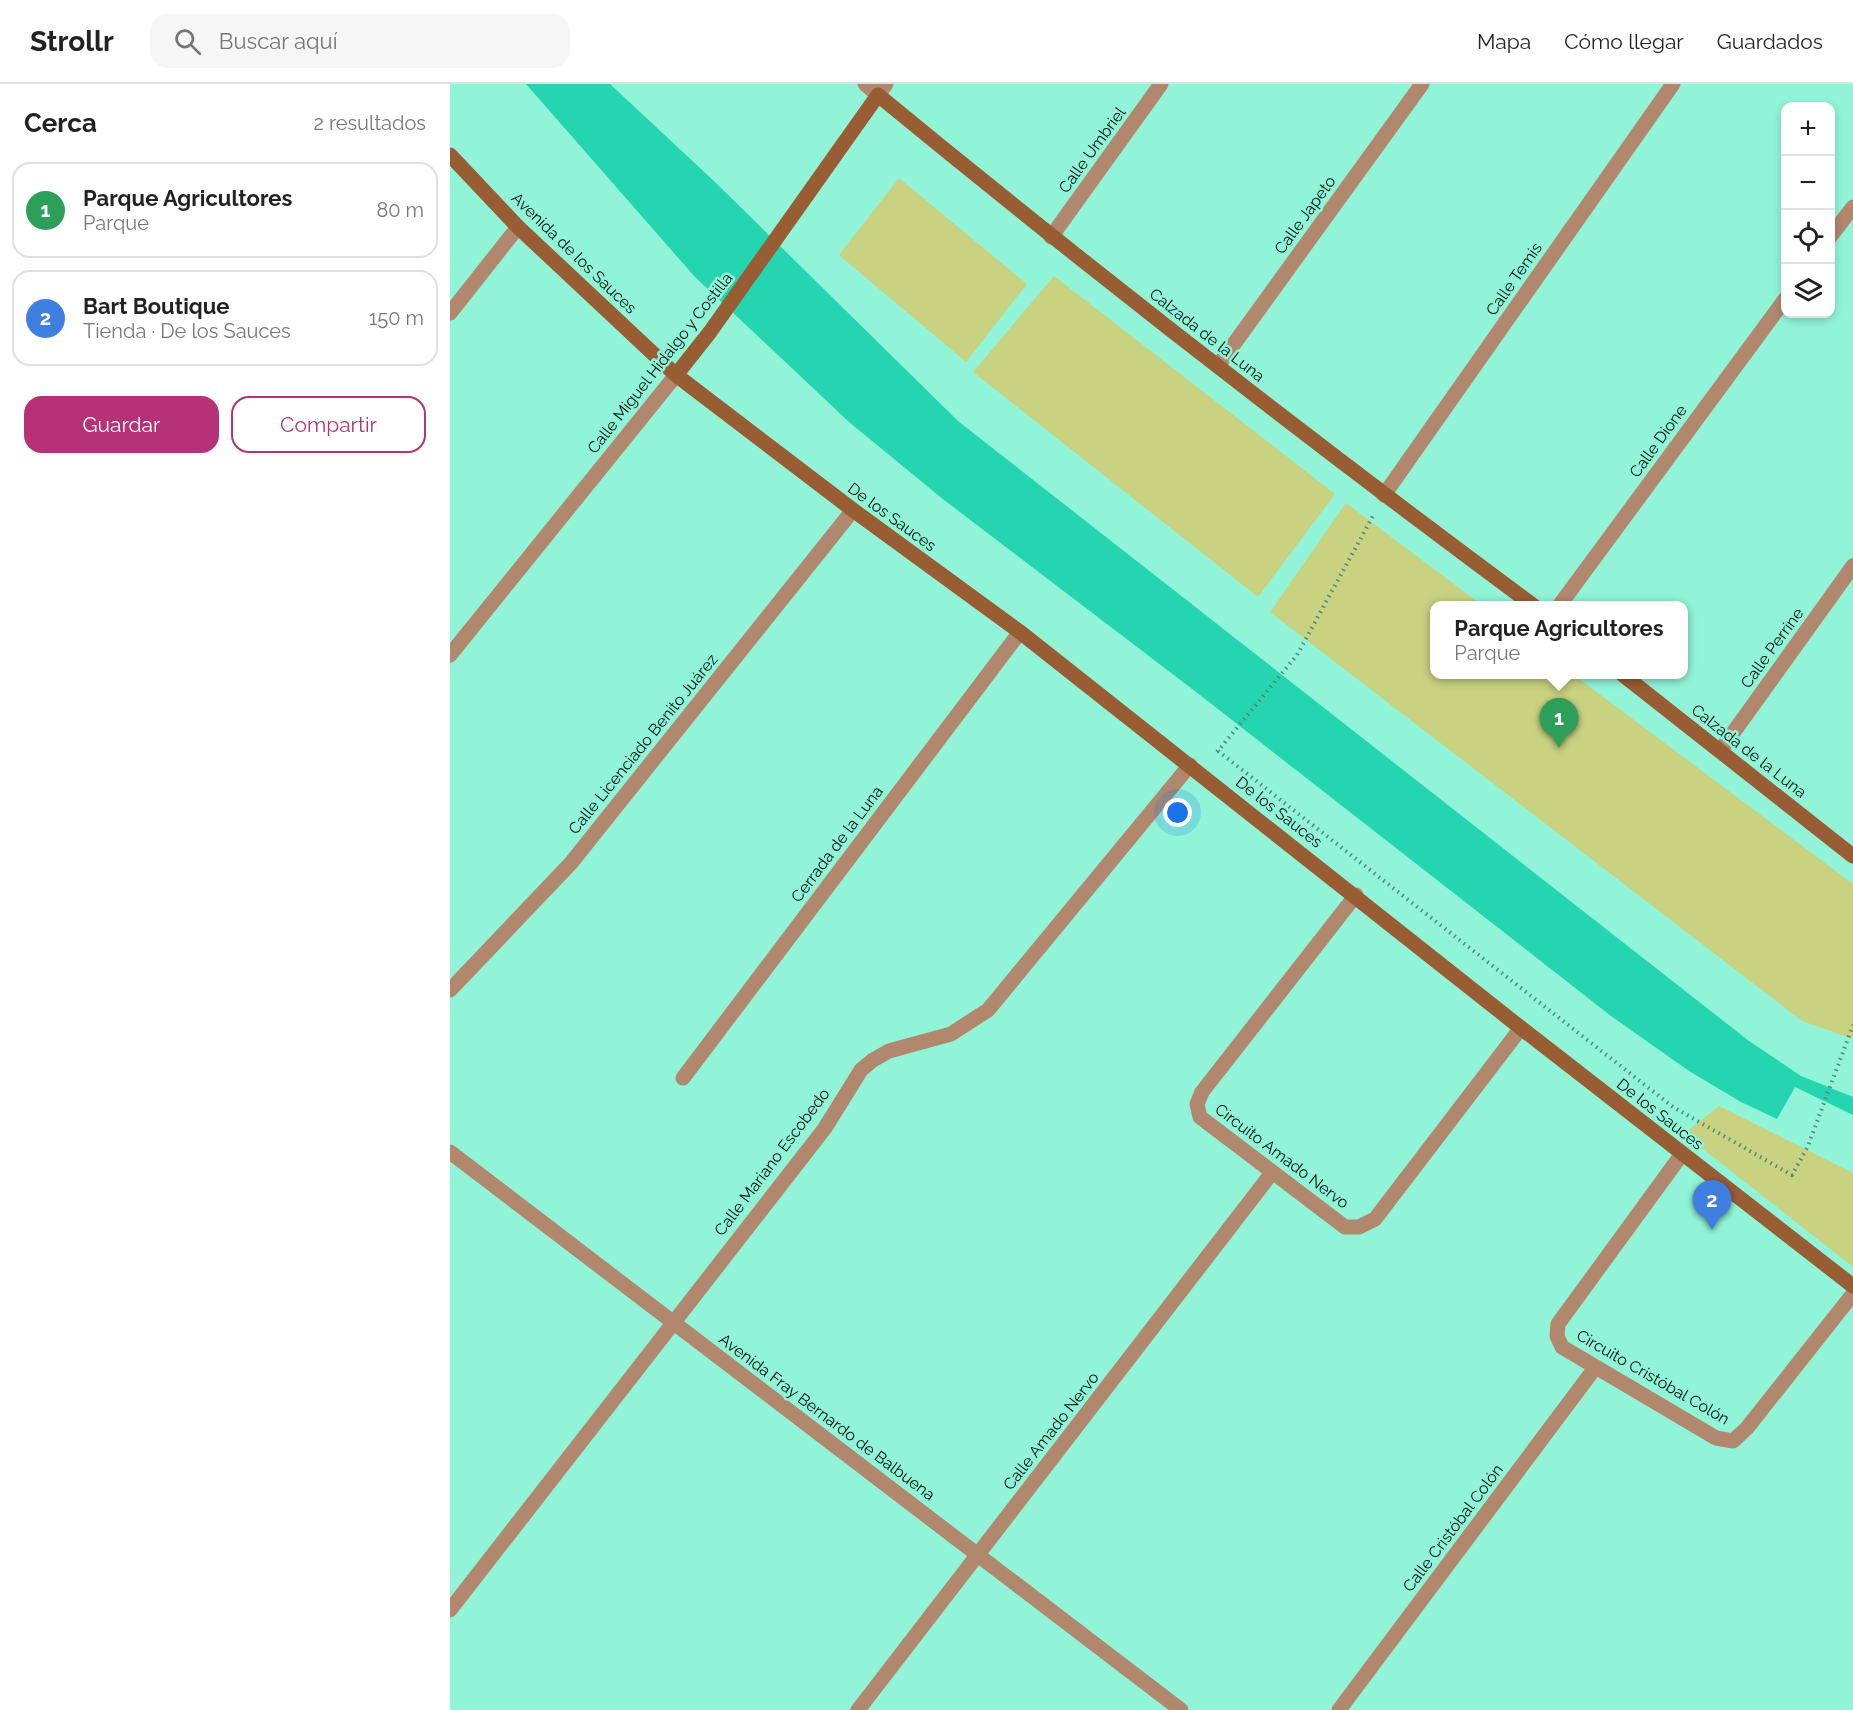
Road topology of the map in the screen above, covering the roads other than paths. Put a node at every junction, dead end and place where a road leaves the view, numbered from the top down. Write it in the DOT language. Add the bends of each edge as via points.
graph roads {
  1 [pos="865,84"];
  2 [pos="1161,84"];
  3 [pos="1422,84"];
  4 [pos="1673,84"];
  5 [pos="882,89"];
  6 [pos="450,154"];
  7 [pos="1853,207"];
  8 [pos="518,227"];
  9 [pos="1835,230"];
  10 [pos="1051,237"];
  11 [pos="1781,303"];
  12 [pos="450,313"];
  13 [pos="1218,366"];
  14 [pos="676,375"];
  15 [pos="1384,495"];
  16 [pos="853,510"];
  17 [pos="1853,566"];
  18 [pos="1527,601"];
  19 [pos="1563,601"];
  20 [pos="1020,632"];
  21 [pos="450,655"];
  22 [pos="1627,679"];
  23 [pos="1720,751"];
  24 [pos="1190,765"];
  25 [pos="1853,855"];
  26 [pos="1356,896"];
  27 [pos="450,990"];
  28 [pos="1521,1028"];
  29 [pos="683,1078"];
  30 [pos="450,1152"];
  31 [pos="1682,1154"];
  32 [pos="1271,1174"];
  33 [pos="1853,1286"];
  34 [pos="1853,1294"];
  35 [pos="673,1322"];
  36 [pos="1595,1368"];
  37 [pos="978,1555"];
  38 [pos="450,1610"];
  39 [pos="858,1710"];
  40 [pos="1181,1710"];
  41 [pos="1339,1710"];
  1 -- 5 [label="street, Calzada de la Luna"];
  2 -- 10 [label="street, Calle Umbriel"];
  3 -- 13 [label="street, Calle Japeto"];
  4 -- 15 [label="street, Calle Temis"];
  5 -- 10 [label="main road, Calzada de la Luna"];
  5 -- 14 [label="main road, Calle Miguel Hidalgo y Costilla"];
  6 -- 8 [label="main road, Avenida de los Sauces"];
  7 -- 9 [label="street"];
  8 -- 12 [label="street"];
  8 -- 14 [label="main road, Avenida de los Sauces"];
  10 -- 13 [label="main road, Calzada de la Luna"];
  11 -- 19 [label="street, Calle Dione"];
  13 -- 15 [label="main road, Calzada de la Luna"];
  14 -- 16 [label="main road, De los Sauces"];
  14 -- 21 [label="street, Calle Miguel Hidalgo y Costilla"];
  15 -- 18 [label="main road, Calzada de la Luna"];
  16 -- 20 [label="main road, De los Sauces"];
  16 -- 27 [label="street, Calle Licenciado Benito Juárez" via="571,863"];
  17 -- 23 [label="street, Calle Perrine"];
  20 -- 24 [label="main road, De los Sauces"];
  20 -- 29 [label="street, Cerrada de la Luna"];
  22 -- 23 [label="main road, Calzada de la Luna"];
  23 -- 25 [label="main road, Calzada de la Luna"];
  24 -- 26 [label="main road, De los Sauces"];
  24 -- 35 [label="street, Calle Mariano Escobedo" via="988,1010 951,1034 889,1051 861,1070 825,1128"];
  26 -- 28 [label="main road, De los Sauces"];
  26 -- 32 [label="street, Circuito Amado Nervo" via="1197,1104 1200,1118"];
  28 -- 31 [label="main road, De los Sauces"];
  28 -- 32 [label="street, Circuito Amado Nervo" via="1375,1219 1359,1227 1345,1227"];
  30 -- 35 [label="street, Avenida Fray Bernardo de Balbuena"];
  31 -- 33 [label="main road, De los Sauces"];
  31 -- 36 [label="street, Circuito Cristóbal Colón" via="1558,1324 1557,1336 1562,1347"];
  32 -- 37 [label="street, Calle Amado Nervo"];
  34 -- 36 [label="street, Circuito Cristóbal Colón" via="1733,1441 1716,1438"];
  35 -- 37 [label="street, Avenida Fray Bernardo de Balbuena"];
  35 -- 38 [label="street, Calle Mariano Escobedo"];
  36 -- 41 [label="street, Calle Cristóbal Colón"];
  37 -- 39 [label="street, Calle Amado Nervo"];
  37 -- 40 [label="street, Avenida Fray Bernardo de Balbuena"];
}
